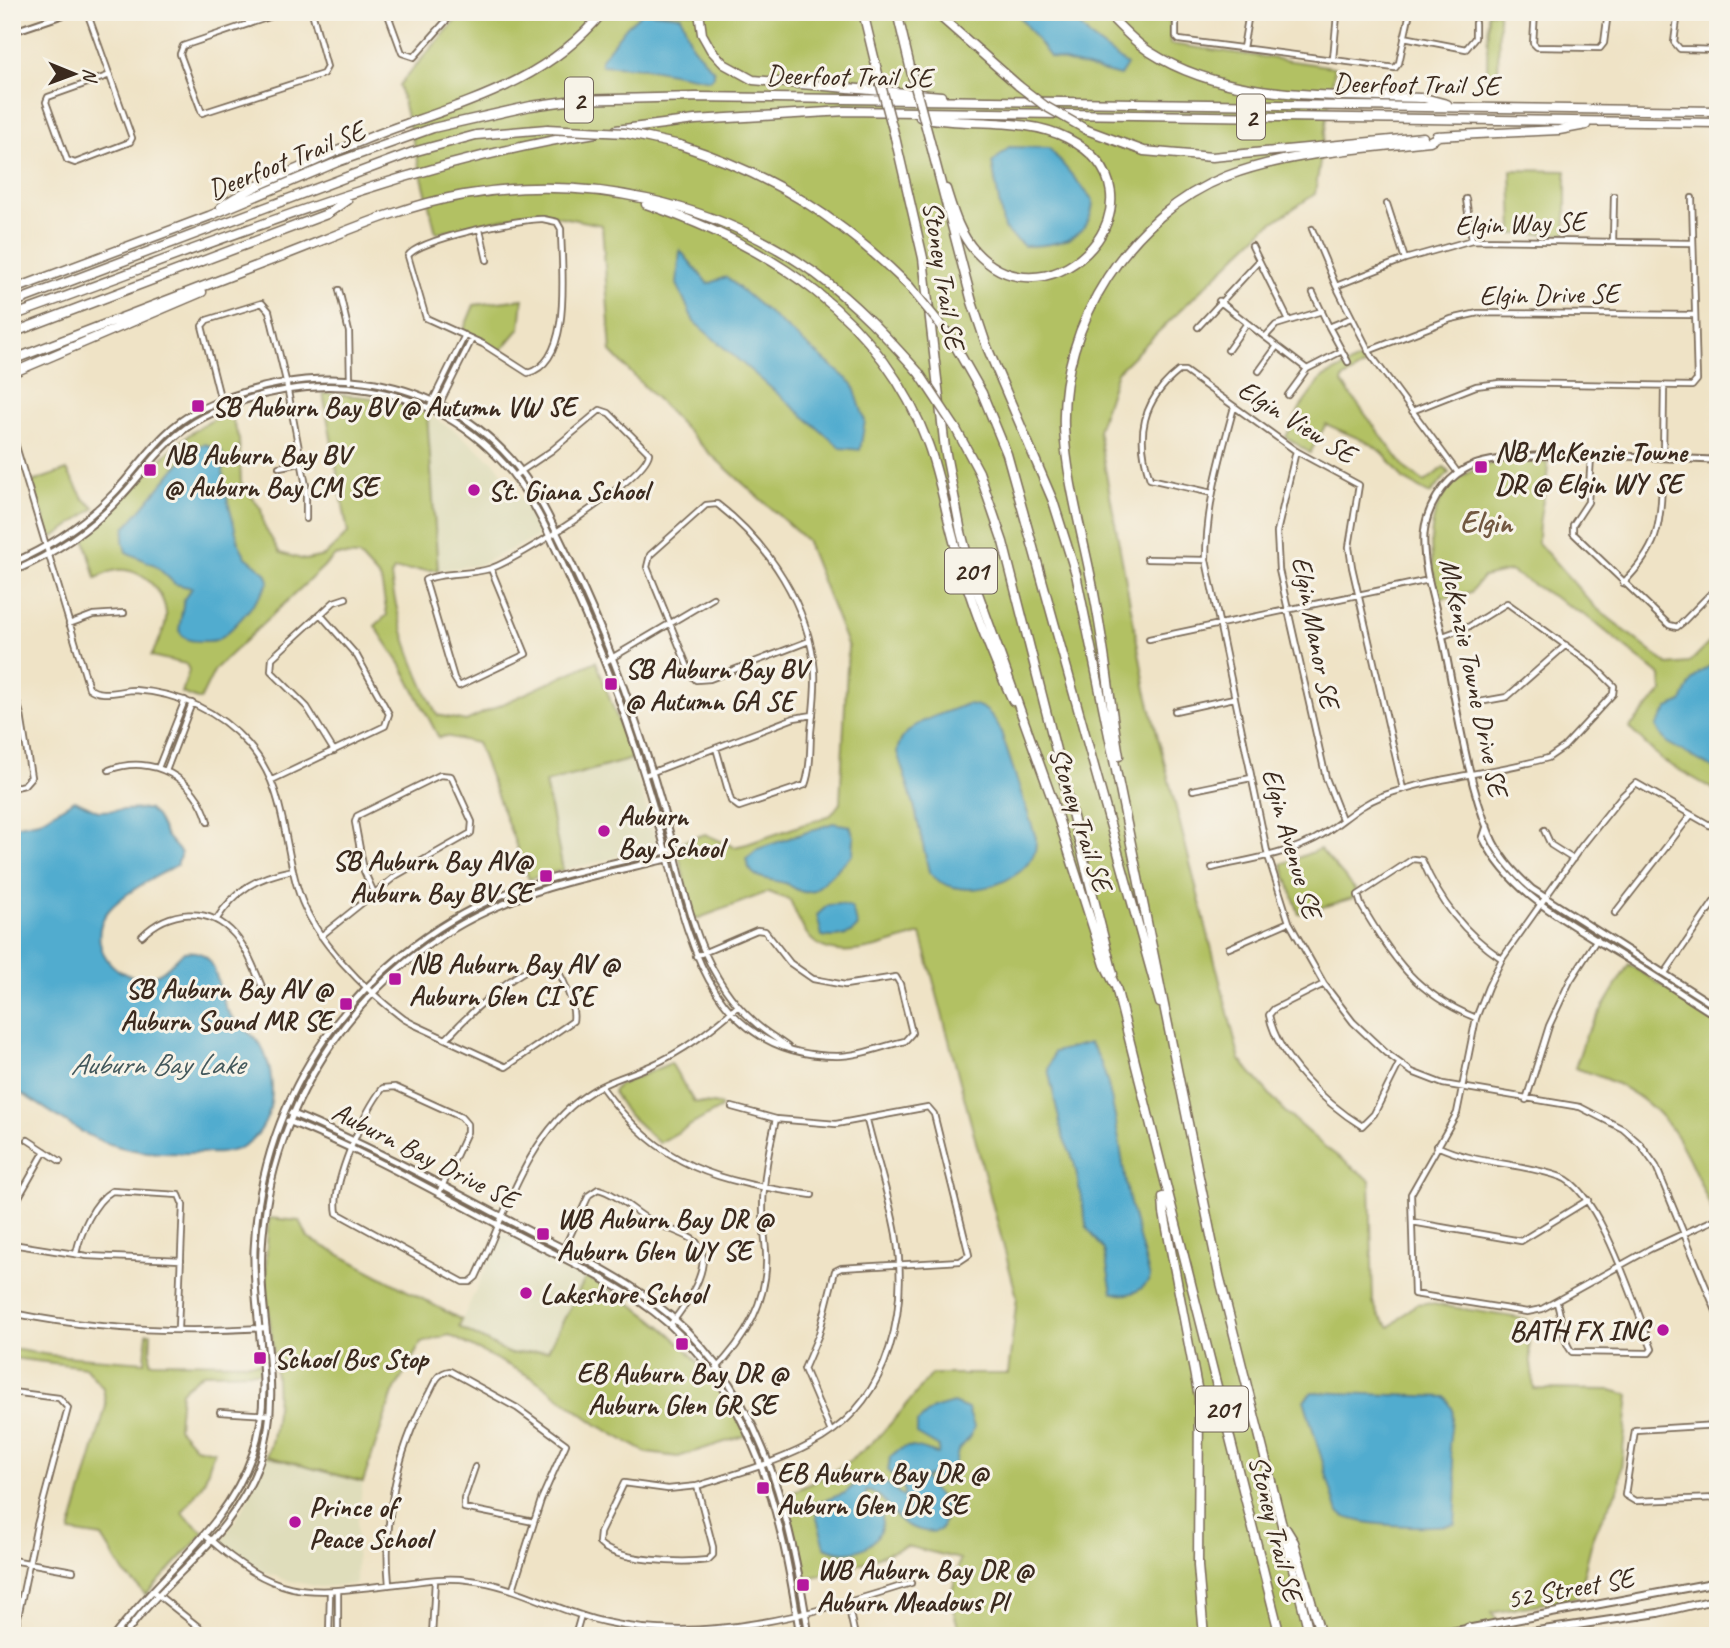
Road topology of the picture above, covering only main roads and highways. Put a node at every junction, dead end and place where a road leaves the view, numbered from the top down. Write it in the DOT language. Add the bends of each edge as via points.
graph roads {
  1 [pos="603,12"];
  2 [pos="699,12"];
  3 [pos="860,12"];
  4 [pos="897,12"];
  5 [pos="935,12"];
  6 [pos="1106,12"];
  7 [pos="968,100"];
  8 [pos="1458,107"];
  9 [pos="1718,111"];
  10 [pos="900,113"];
  11 [pos="1603,121"];
  12 [pos="1718,123"];
  13 [pos="1439,136"];
  14 [pos="930,139"];
  15 [pos="355,194"];
  16 [pos="617,195"];
  17 [pos="209,216"];
  18 [pos="245,271"];
  19 [pos="12,290"];
  20 [pos="12,303"];
  21 [pos="12,316"];
  22 [pos="12,333"];
  23 [pos="12,360"];
  24 [pos="12,373"];
  25 [pos="1027,730"];
  26 [pos="1124,801"];
  27 [pos="1116,987"];
  28 [pos="1167,1029"];
  29 [pos="1163,1183"];
  30 [pos="1282,1521"];
  31 [pos="1718,1582"];
  32 [pos="1718,1599"];
  33 [pos="1467,1632"];
  34 [pos="1523,1634"];
  35 [pos="1203,1636"];
  36 [pos="1280,1636"];
  37 [pos="1310,1636"];
  38 [pos="1321,1636"];
  39 [pos="1429,1636"];
  40 [pos="1476,1636"];
  41 [pos="1502,1636"];
  1 -- 17 [label="highway" via="549,64 500,91 237,195"];
  2 -- 7 [label="highway" via="702,34 711,50 724,64 753,80"];
  3 -- 25 [label="highway, Stoney Trail SE / 201, bridge" via="895,137 926,279 955,509 974,582"];
  4 -- 14 [label="highway, Stoney Trail SE / 201, bridge"];
  5 -- 13 [label="highway, bridge" via="1045,106 1087,130 1144,151 1212,157"];
  6 -- 8 [label="highway" via="1147,51 1213,80 1270,90 1428,98"];
  7 -- 8 [label="highway, Deerfoot Trail SE / 2"];
  7 -- 17 [label="highway, Deerfoot Trail SE / 2" via="622,97 531,106 390,142"];
  8 -- 9 [label="highway, Deerfoot Trail SE / 2"];
  10 -- 11 [label="highway, Deerfoot Trail SE / 2"];
  10 -- 14 [label="highway" via="1033,128 1075,143 1096,159 1107,181 1109,215 1101,239 1074,265 1052,274 1025,275 996,267 975,251 961,230"];
  10 -- 15 [label="highway, Deerfoot Trail SE / 2" via="775,114 631,128 483,157"];
  11 -- 12 [label="highway, Deerfoot Trail SE / 2"];
  11 -- 13 [label="highway" via="1559,131"];
  13 -- 26 [label="highway" via="1430,141 1297,157 1225,177 1149,226 1116,264 1094,302 1069,373 1065,434 1073,500 1097,611"];
  14 -- 26 [label="highway, Stoney Trail SE / 201" via="956,250 980,326 1065,536"];
  15 -- 21 [label="highway, Deerfoot Trail SE / 2"];
  15 -- 22 [label="highway" via="327,214"];
  16 -- 18 [label="highway" via="544,187 463,195 396,213"];
  16 -- 25 [label="highway" via="693,220 777,263 836,307 876,349 921,425 971,597"];
  16 -- 27 [label="highway, bridge" via="688,209 761,240 814,273 847,299 919,373 956,429 979,472 1003,542"];
  17 -- 19 [label="highway, Deerfoot Trail SE / 2"];
  18 -- 23 [label="highway"];
  18 -- 24 [label="highway"];
  20 -- 28 [label="highway, bridge" via="413,152 476,135 547,129 625,133 731,161 801,197 860,240 909,286 949,335 982,393 1010,464"];
  25 -- 27 [label="highway, Stoney Trail SE / 201"];
  26 -- 28 [label="highway, Stoney Trail SE / 201"];
  27 -- 29 [label="highway, Stoney Trail SE / 201"];
  28 -- 30 [label="highway, Stoney Trail SE / 201" via="1219,1275"];
  29 -- 35 [label="highway" via="1164,1213 1199,1398 1198,1566"];
  29 -- 36 [label="highway, Stoney Trail SE / 201"];
  30 -- 37 [label="highway, Stoney Trail SE / 201"];
  30 -- 38 [label="highway" via="1294,1542"];
  31 -- 33 [label="main road, 52 Street SE"];
  32 -- 34 [label="main road, 52 Street SE"];
  33 -- 39 [label="main road, 52 Street SE"];
  33 -- 40 [label="highway"];
  34 -- 41 [label="main road, 52 Street SE"];
}
